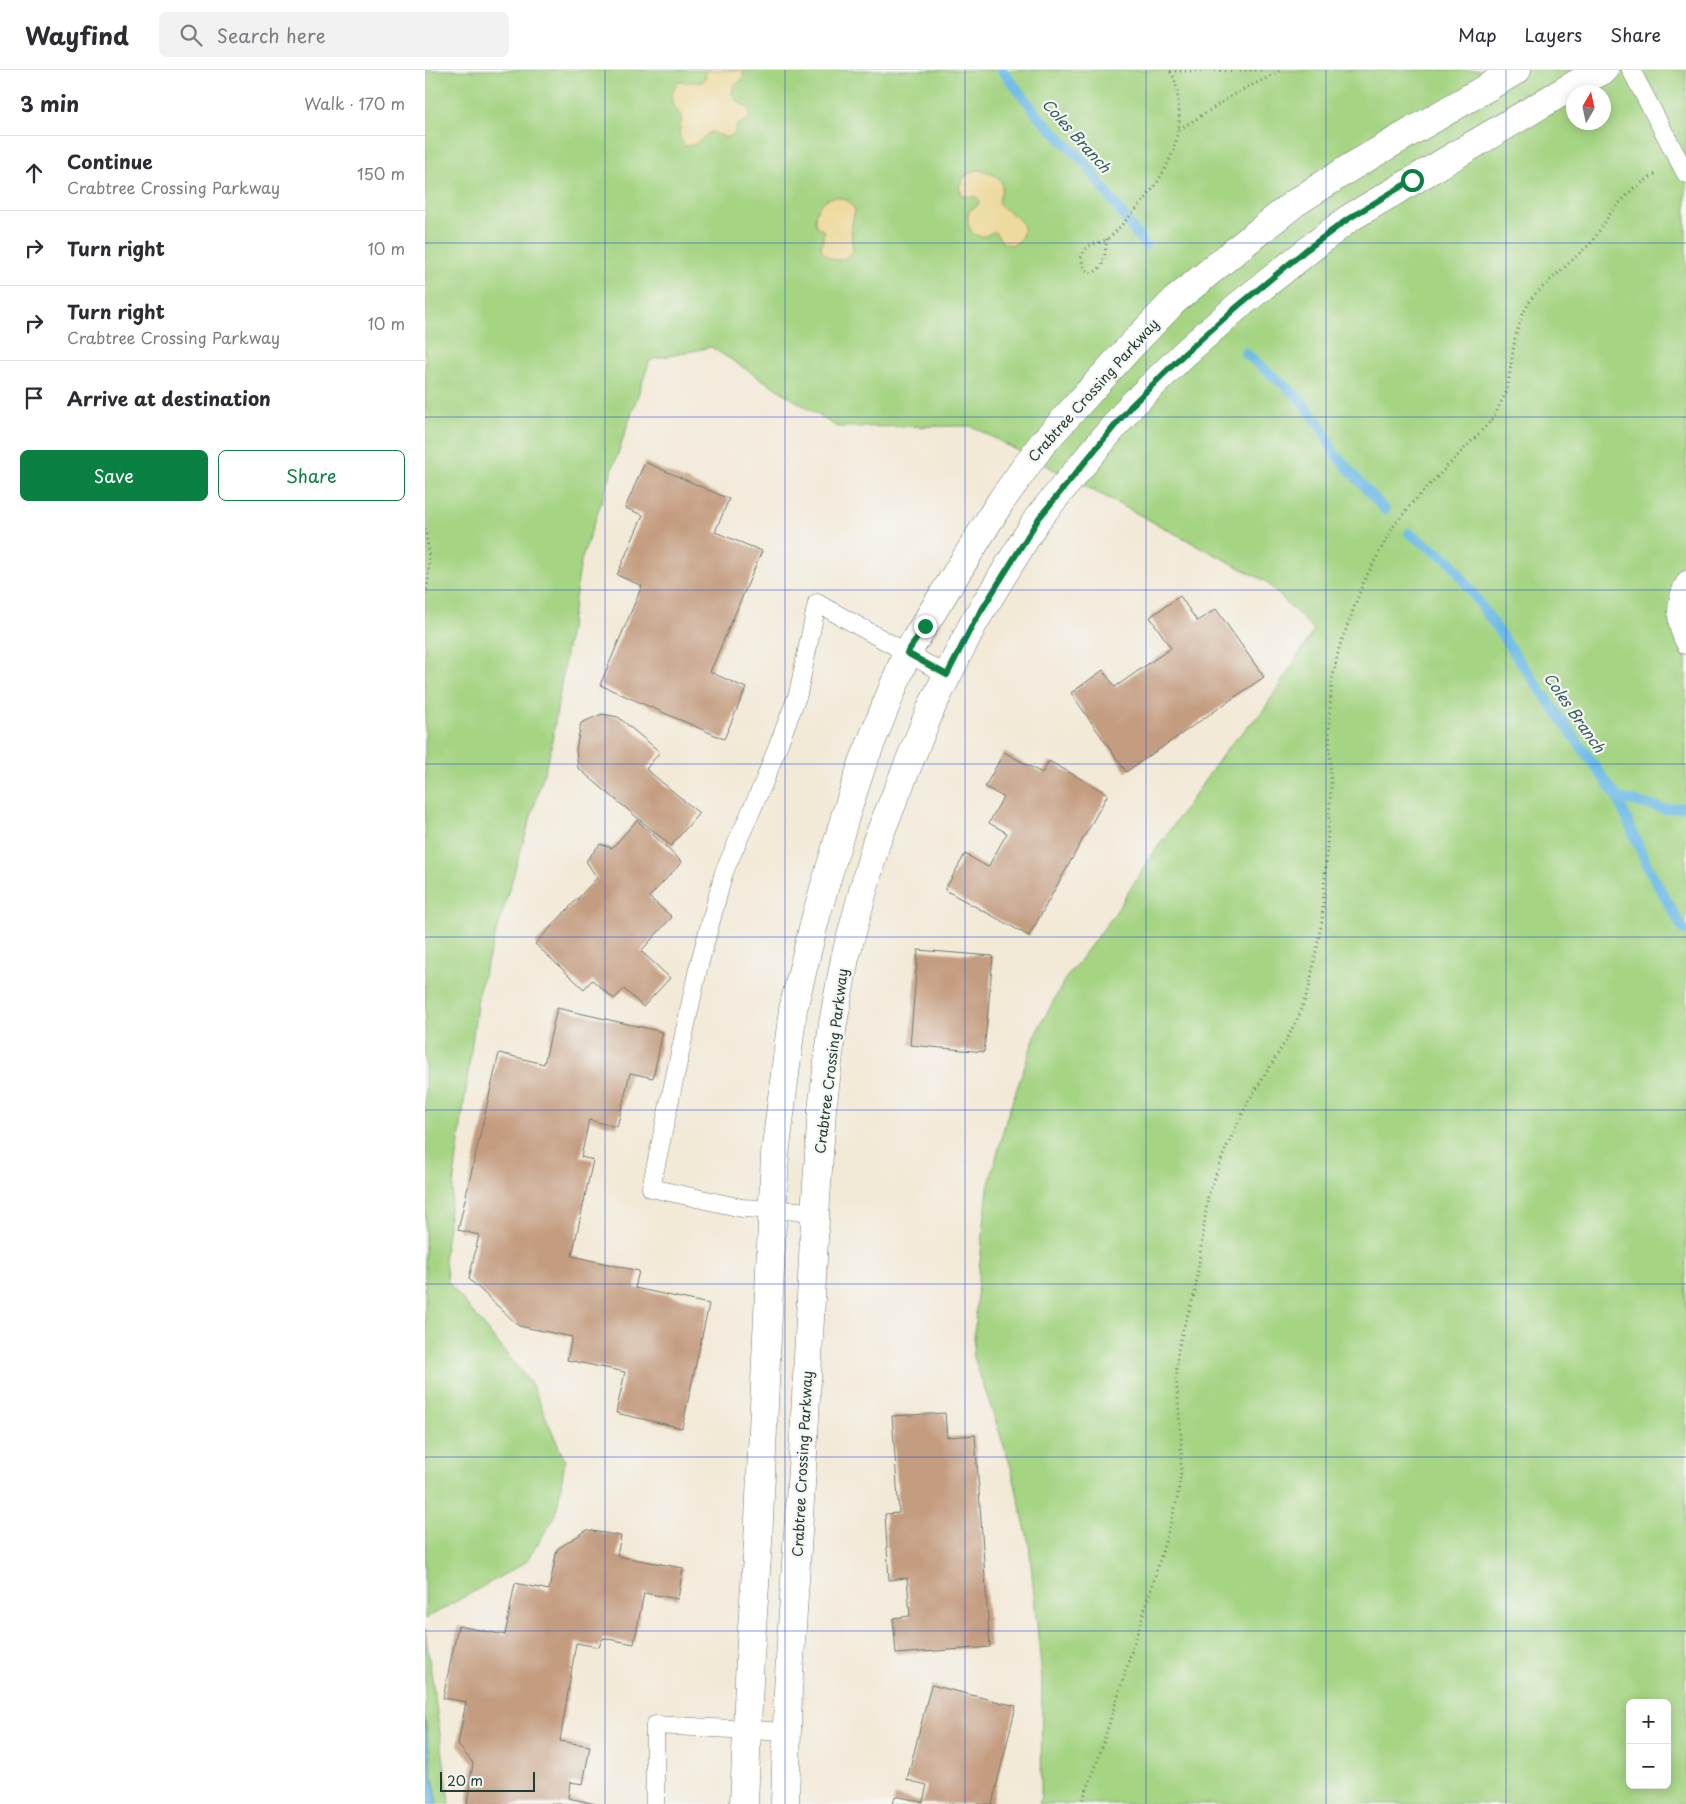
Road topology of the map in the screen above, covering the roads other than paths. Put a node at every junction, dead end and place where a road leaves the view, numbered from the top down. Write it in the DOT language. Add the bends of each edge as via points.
graph roads {
  1 [pos="1517,70"];
  2 [pos="1604,70"];
  3 [pos="1631,70"];
  4 [pos="1683,167"];
  5 [pos="1686,580"];
  6 [pos="1686,645"];
  7 [pos="907,653"];
  8 [pos="947,675"];
  9 [pos="772,1210"];
  10 [pos="816,1212"];
  11 [pos="747,1731"];
  12 [pos="787,1732"];
  13 [pos="655,1804"];
  14 [pos="744,1804"];
  15 [pos="785,1804"];
  1 -- 7 [label="street, Crabtree Crossing Parkway" via="1295,203 1174,301 1041,444 1001,501"];
  2 -- 8 [label="street, Crabtree Crossing Parkway" via="1348,219 1238,306 1184,354 1131,406 1039,518 973,624"];
  3 -- 4 [label="lane"];
  5 -- 6 [label="lane" via="1676,611 1680,635"];
  7 -- 8 [label="lane"];
  7 -- 9 [label="street, Crabtree Crossing Parkway" via="861,765 804,960 793,1009 779,1110"];
  7 -- 9 [label="lane" via="817,603 798,694 724,872 697,969 651,1188 742,1208"];
  8 -- 10 [label="street, Crabtree Crossing Parkway" via="907,763 876,843 845,958 822,1110"];
  9 -- 10 [label="lane"];
  9 -- 11 [label="street, Crabtree Crossing Parkway"];
  10 -- 12 [label="street, Crabtree Crossing Parkway"];
  11 -- 12 [label="lane"];
  11 -- 13 [label="lane" via="655,1725"];
  11 -- 14 [label="street, Crabtree Crossing Parkway"];
  12 -- 15 [label="street, Crabtree Crossing Parkway"];
}
